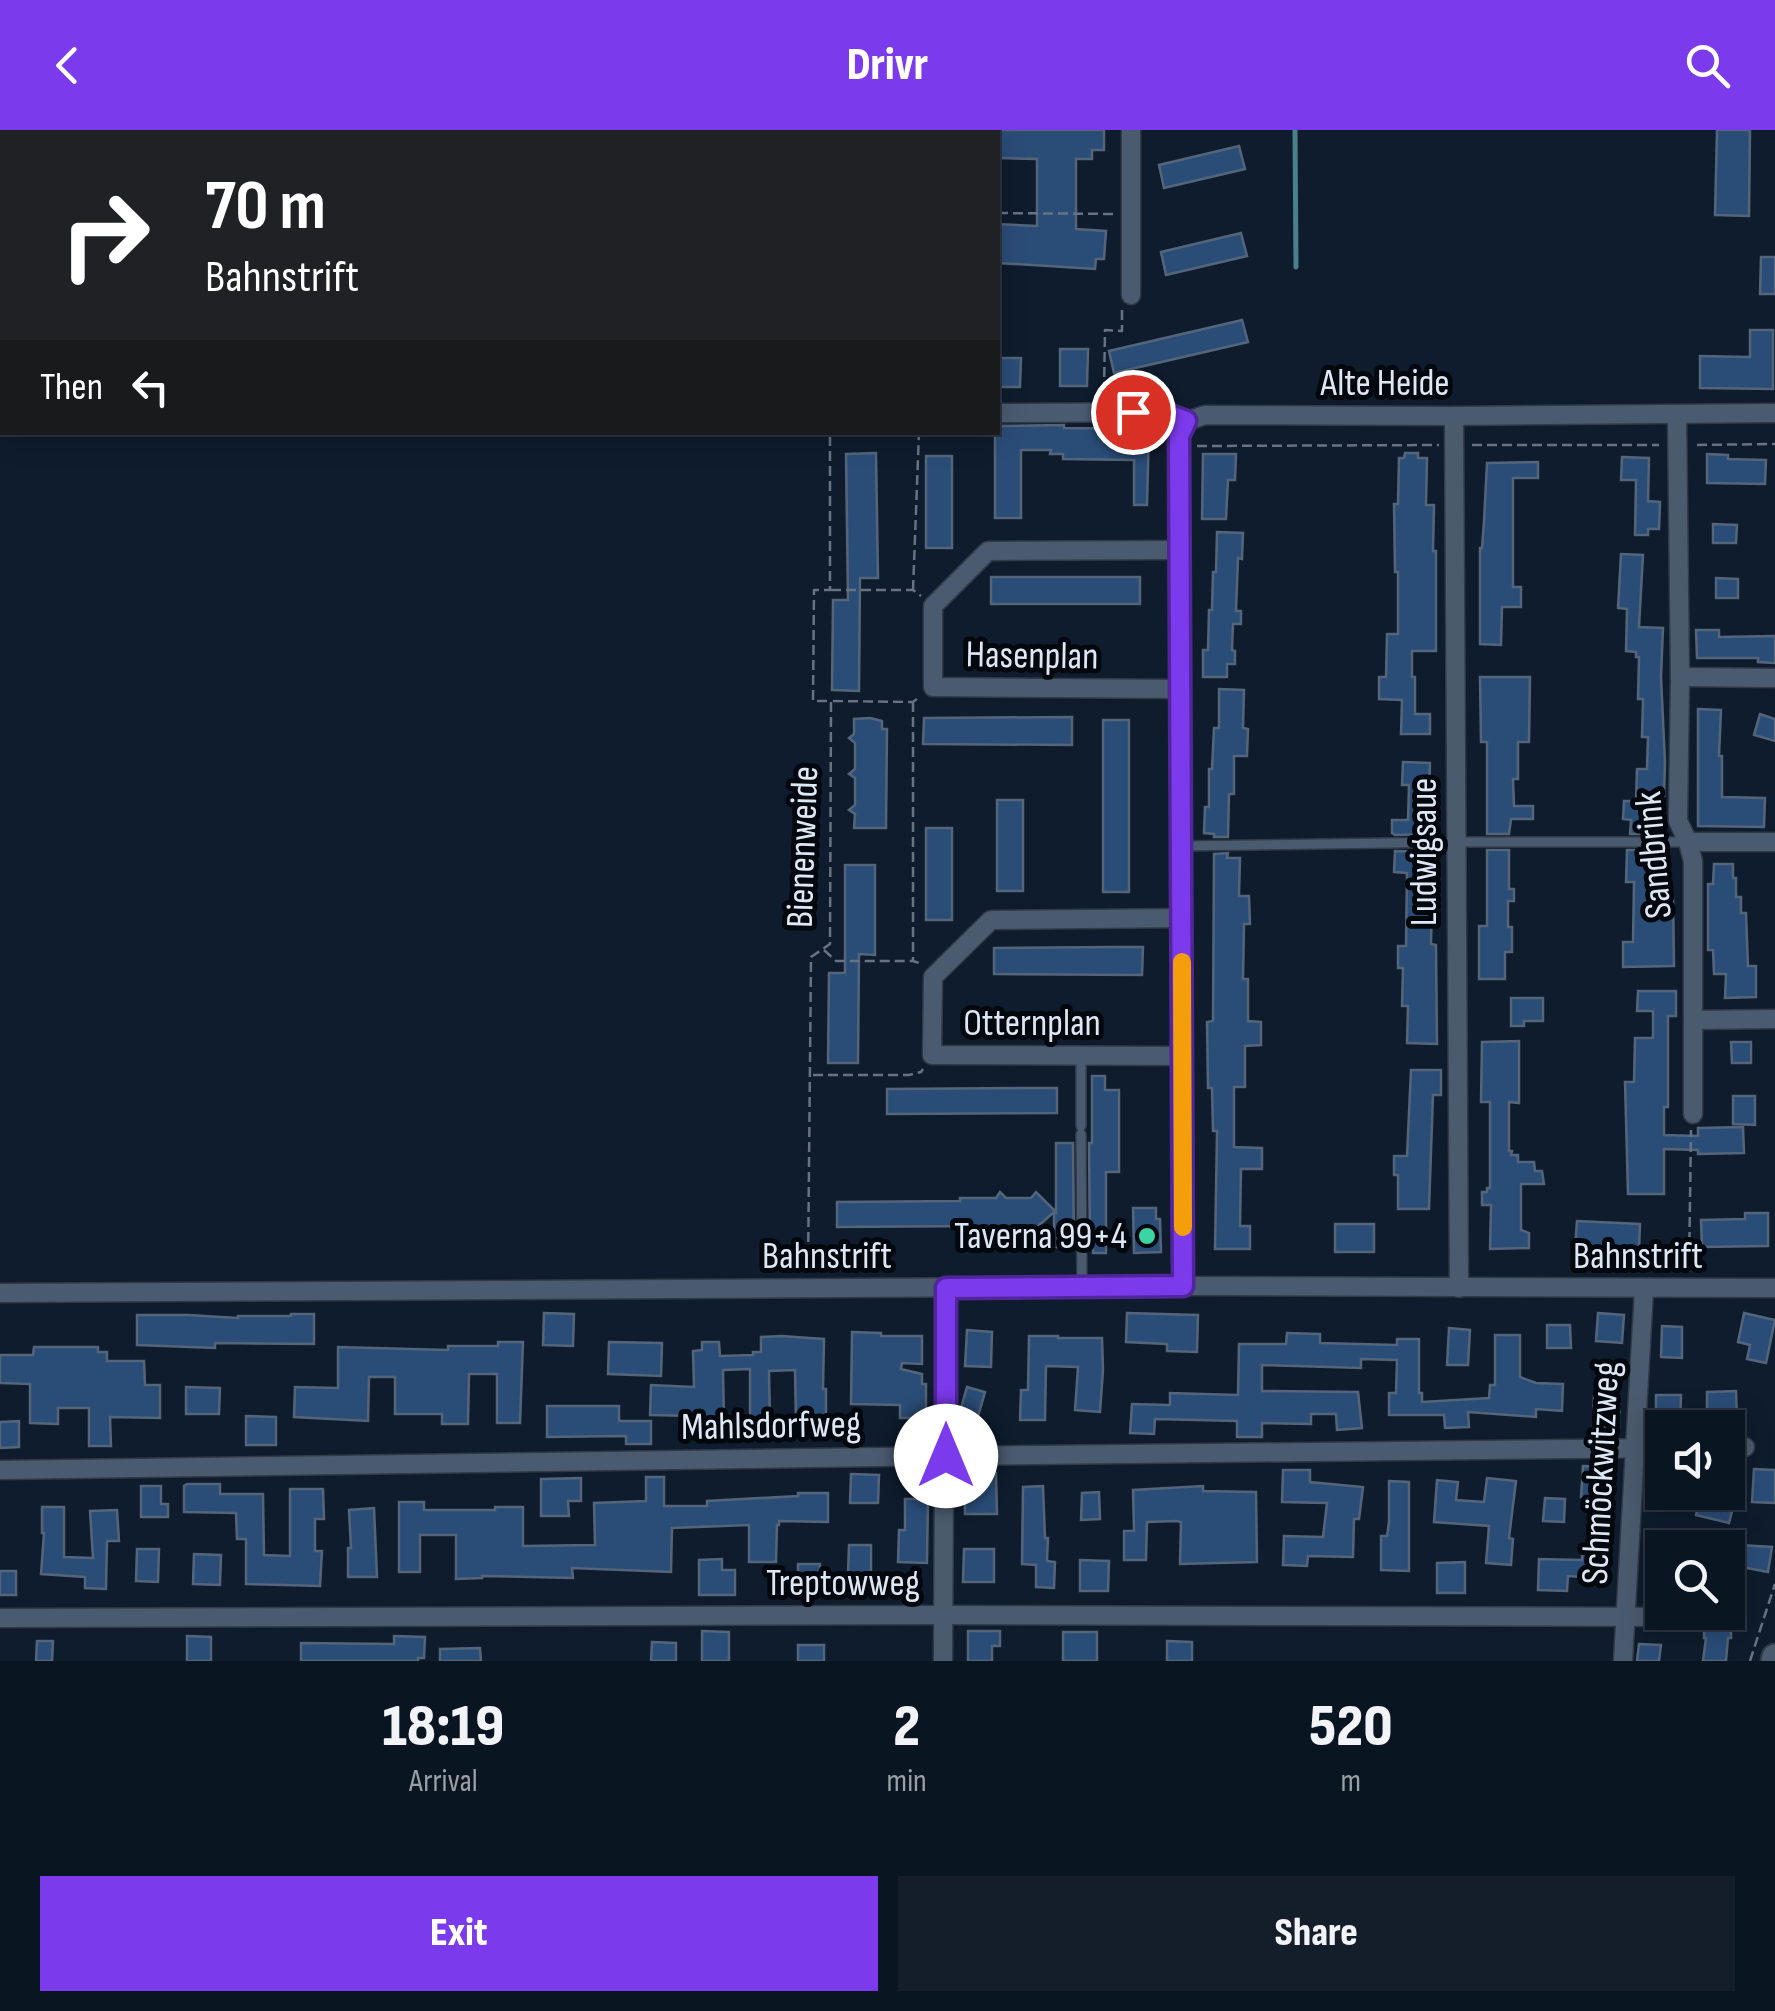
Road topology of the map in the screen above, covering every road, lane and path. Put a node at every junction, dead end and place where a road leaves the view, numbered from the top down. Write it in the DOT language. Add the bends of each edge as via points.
graph roads {
  1 [pos="1131,130"];
  2 [pos="1000,214"];
  3 [pos="1132,214"];
  4 [pos="1131,295"];
  5 [pos="1104,412"];
  6 [pos="1000,413"];
  7 [pos="1775,413"];
  8 [pos="1677,415"];
  9 [pos="1454,416"];
  10 [pos="1186,421"];
  11 [pos="830,435"];
  12 [pos="919,435"];
  13 [pos="1678,444"];
  14 [pos="1775,444"];
  15 [pos="1454,445"];
  16 [pos="1179,446"];
  17 [pos="1180,550"];
  18 [pos="830,590"];
  19 [pos="913,590"];
  20 [pos="933,606"];
  21 [pos="1680,678"];
  22 [pos="1775,678"];
  23 [pos="934,687"];
  24 [pos="1180,690"];
  25 [pos="831,701"];
  26 [pos="913,702"];
  27 [pos="1457,842"];
  28 [pos="1688,842"];
  29 [pos="1775,842"];
  30 [pos="1181,846"];
  31 [pos="1181,918"];
  32 [pos="822,949"];
  33 [pos="914,961"];
  34 [pos="940,970"];
  35 [pos="1775,1019"];
  36 [pos="1694,1020"];
  37 [pos="932,1056"];
  38 [pos="1081,1056"];
  39 [pos="1182,1056"];
  40 [pos="810,1075"];
  41 [pos="1693,1114"];
  42 [pos="1183,1286"];
  43 [pos="1082,1287"];
  44 [pos="808,1288"];
  45 [pos="946,1288"];
  46 [pos="1459,1288"];
  47 [pos="1644,1288"];
  48 [pos="1775,1288"];
  49 [pos="1690,1289"];
  50 [pos="0,1293"];
  51 [pos="1634,1449"];
  52 [pos="1645,1449"];
  53 [pos="946,1456"];
  54 [pos="0,1470"];
  55 [pos="1775,1584"];
  56 [pos="944,1615"];
  57 [pos="1625,1617"];
  58 [pos="1645,1617"];
  59 [pos="0,1618"];
  60 [pos="943,1661"];
  61 [pos="1623,1661"];
  62 [pos="1750,1661"];
  1 -- 3 [label="street"];
  2 -- 3 [label="path"];
  3 -- 4 [label="street"];
  4 -- 5 [label="path" via="1123,295 1122,331 1105,330"];
  5 -- 6 [label="street, Alte Heide"];
  5 -- 10 [label="street, Alte Heide" via="1162,412"];
  7 -- 8 [label="street, Alte Heide"];
  8 -- 9 [label="street, Alte Heide"];
  8 -- 13 [label="street, Sandbrink"];
  9 -- 10 [label="street, Alte Heide" via="1205,414"];
  9 -- 15 [label="street, Ludwigsaue"];
  10 -- 16 [label="street"];
  11 -- 18 [label="path, Bienenweide"];
  12 -- 19 [label="path"];
  13 -- 14 [label="path"];
  13 -- 15 [label="path"];
  13 -- 21 [label="street, Sandbrink"];
  15 -- 16 [label="path"];
  15 -- 27 [label="street, Ludwigsaue"];
  16 -- 17 [label="street"];
  17 -- 20 [label="street, Hasenplan" via="988,551"];
  17 -- 24 [label="street"];
  18 -- 19 [label="path"];
  18 -- 25 [label="path, Bienenweide" via="814,590 813,701"];
  19 -- 20 [label="path"];
  20 -- 23 [label="street, Hasenplan"];
  21 -- 22 [label="street"];
  21 -- 28 [label="street, Sandbrink" via="1678,821"];
  23 -- 24 [label="street, Hasenplan"];
  23 -- 26 [label="path"];
  24 -- 30 [label="street"];
  25 -- 26 [label="path"];
  25 -- 32 [label="path, Bienenweide" via="830,944"];
  26 -- 33 [label="path"];
  27 -- 28 [label="lane"];
  27 -- 30 [label="lane"];
  27 -- 46 [label="street, Ludwigsaue"];
  28 -- 29 [label="street"];
  28 -- 36 [label="street, Sandbrink" via="1694,860"];
  30 -- 31 [label="street"];
  31 -- 34 [label="street, Otternplan" via="991,920"];
  31 -- 39 [label="street"];
  32 -- 33 [label="path" via="836,960"];
  32 -- 40 [label="path, Bienenweide" via="810,957"];
  33 -- 34 [label="path"];
  34 -- 37 [label="street, Otternplan" via="932,977"];
  35 -- 36 [label="street"];
  36 -- 41 [label="street, Sandbrink"];
  37 -- 38 [label="street, Otternplan"];
  37 -- 40 [label="path" via="921,1072 909,1075"];
  38 -- 39 [label="street, Otternplan"];
  38 -- 43 [label="lane"];
  39 -- 42 [label="street"];
  40 -- 44 [label="path, Bienenweide"];
  41 -- 49 [label="path"];
  42 -- 43 [label="street, Bahnstrift"];
  42 -- 46 [label="street, Bahnstrift"];
  43 -- 45 [label="street, Bahnstrift"];
  44 -- 45 [label="street, Bahnstrift"];
  44 -- 50 [label="street, Bahnstrift"];
  45 -- 53 [label="street"];
  46 -- 47 [label="street, Bahnstrift"];
  47 -- 49 [label="street, Bahnstrift"];
  47 -- 51 [label="street, Schmöckwitzweg"];
  48 -- 49 [label="street, Bahnstrift"];
  51 -- 52 [label="street, Mahlsdorfweg"];
  51 -- 53 [label="street, Mahlsdorfweg"];
  51 -- 57 [label="street, Schmöckwitzweg"];
  53 -- 54 [label="street, Mahlsdorfweg"];
  53 -- 56 [label="street"];
  55 -- 62 [label="path"];
  56 -- 57 [label="street, Treptowweg"];
  56 -- 59 [label="street, Treptowweg"];
  56 -- 60 [label="street"];
  57 -- 58 [label="street, Treptowweg"];
  57 -- 61 [label="street, Schmöckwitzweg"];
}
